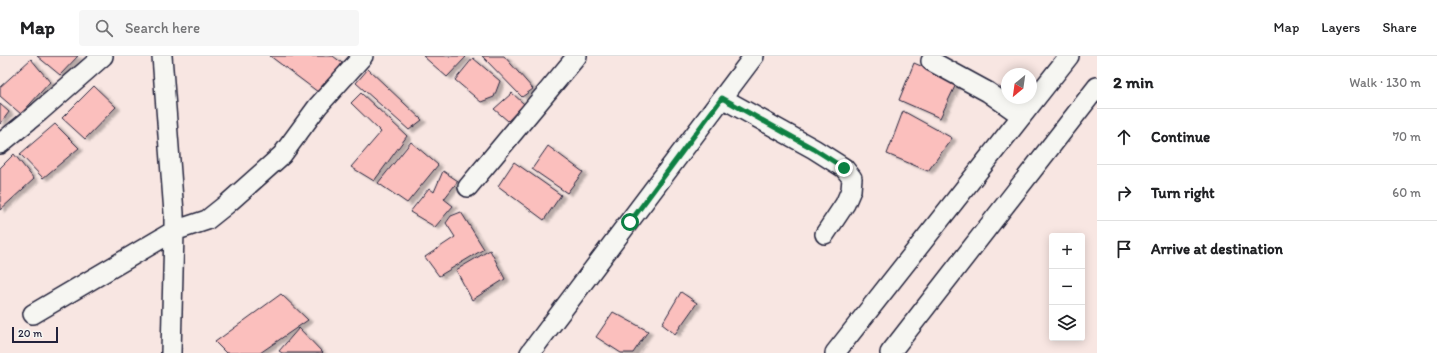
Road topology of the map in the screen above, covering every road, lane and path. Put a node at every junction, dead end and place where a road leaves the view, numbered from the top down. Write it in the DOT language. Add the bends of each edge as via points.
graph roads {
  1 [pos="103,56"];
  2 [pos="162,56"];
  3 [pos="362,56"];
  4 [pos="577,56"];
  5 [pos="754,56"];
  6 [pos="1069,56"];
  7 [pos="931,61"];
  8 [pos="1097,87"];
  9 [pos="722,98"];
  10 [pos="1022,116"];
  11 [pos="0,144"];
  12 [pos="468,187"];
  13 [pos="174,231"];
  14 [pos="825,234"];
  15 [pos="33,314"];
  16 [pos="172,353"];
  17 [pos="530,353"];
  18 [pos="835,353"];
  19 [pos="890,353"];
  1 -- 11 [label="street"];
  2 -- 13 [label="street"];
  3 -- 13 [label="street" via="318,106 282,155 207,220"];
  4 -- 12 [label="street"];
  5 -- 9 [label="street"];
  6 -- 10 [label="street"];
  7 -- 10 [label="street" via="988,92"];
  8 -- 19 [label="street"];
  9 -- 14 [label="street" via="814,149 844,168 852,178 851,190 845,204"];
  9 -- 17 [label="street"];
  10 -- 18 [label="street"];
  13 -- 15 [label="street"];
  13 -- 16 [label="street"];
}
